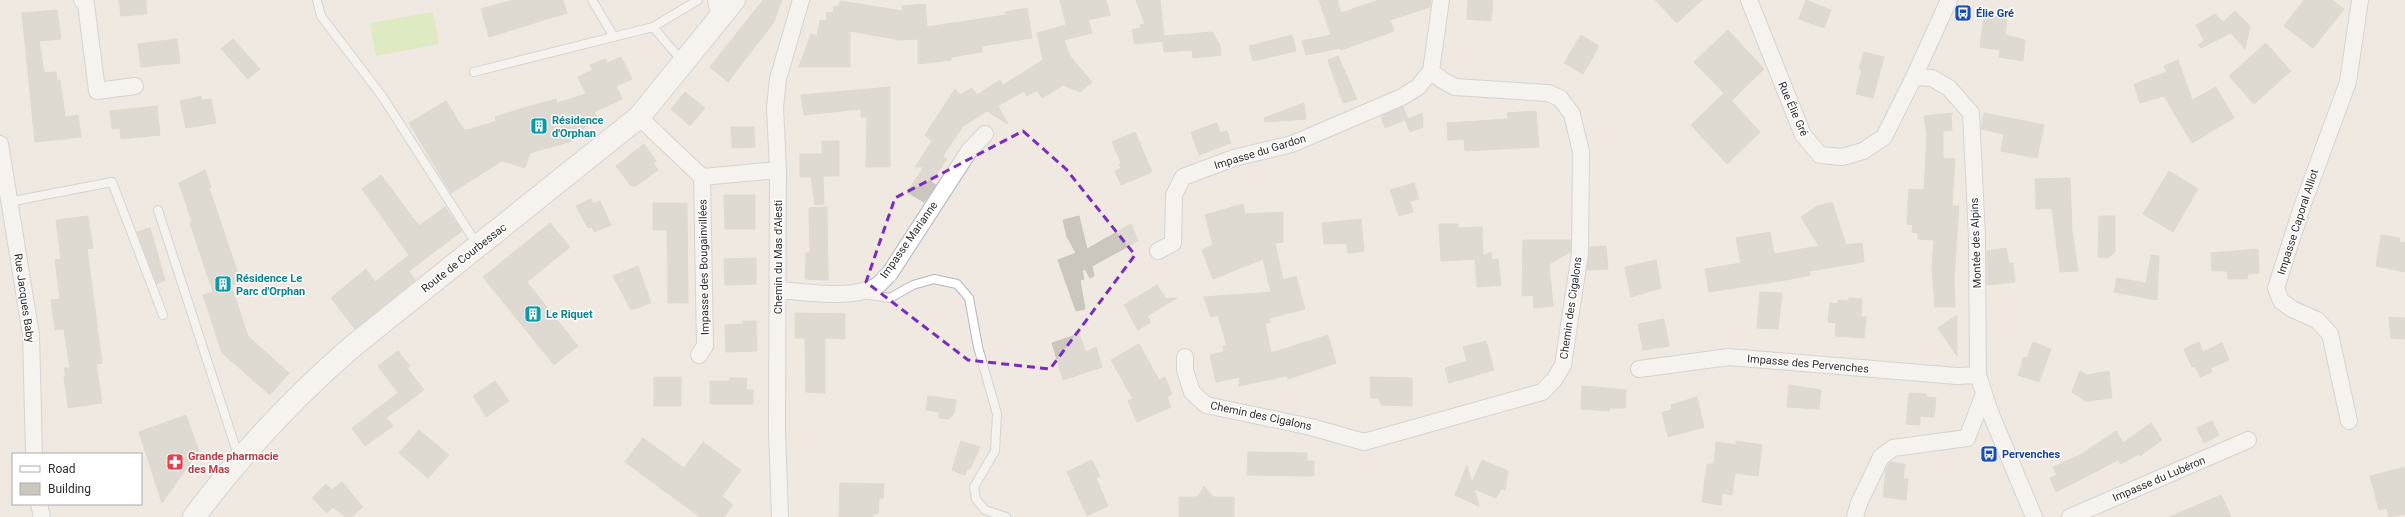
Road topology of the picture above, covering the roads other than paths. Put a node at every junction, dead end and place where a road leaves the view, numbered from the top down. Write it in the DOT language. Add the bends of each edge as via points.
graph roads {
  1 [pos="82,0"];
  2 [pos="317,0"];
  3 [pos="592,0"];
  4 [pos="698,0"];
  5 [pos="734,0"];
  6 [pos="801,0"];
  7 [pos="1441,0"];
  8 [pos="1749,0"];
  9 [pos="1949,0"];
  10 [pos="2360,0"];
  11 [pos="718,9"];
  12 [pos="653,28"];
  13 [pos="614,37"];
  14 [pos="684,62"];
  15 [pos="1431,71"];
  16 [pos="474,72"];
  17 [pos="1914,77"];
  18 [pos="135,86"];
  19 [pos="639,117"];
  20 [pos="985,134"];
  21 [pos="0,144"];
  22 [pos="778,170"];
  23 [pos="702,177"];
  24 [pos="4,203"];
  25 [pos="158,210"];
  26 [pos="478,246"];
  27 [pos="1158,251"];
  28 [pos="779,290"];
  29 [pos="857,292"];
  30 [pos="163,315"];
  31 [pos="699,355"];
  32 [pos="1185,357"];
  33 [pos="1639,369"];
  34 [pos="1978,375"];
  35 [pos="1984,394"];
  36 [pos="2349,421"];
  37 [pos="2248,440"];
  38 [pos="34,453"];
  39 [pos="239,460"];
  40 [pos="39,505"];
  41 [pos="42,517"];
  42 [pos="194,517"];
  43 [pos="780,517"];
  44 [pos="1006,517"];
  45 [pos="1855,517"];
  46 [pos="2034,517"];
  47 [pos="2070,517"];
  1 -- 18 [label="street" via="86,4 97,91"];
  2 -- 26 [label="lane" via="321,16 382,96"];
  3 -- 13 [label="lane"];
  4 -- 12 [label="lane"];
  5 -- 11 [label="street, Route de Courbessac"];
  6 -- 22 [label="street, Chemin du Mas d'Alesti" via="777,86 774,108"];
  7 -- 15 [label="street"];
  8 -- 17 [label="street, Rue Élie Gré" via="1802,135 1820,155 1842,157 1863,151 1884,137"];
  9 -- 17 [label="street"];
  10 -- 36 [label="street, Impasse Caporal Alliot" via="2348,82 2303,204 2276,288 2281,301 2317,320 2330,334"];
  11 -- 14 [label="street, Route de Courbessac"];
  12 -- 13 [label="lane"];
  12 -- 14 [label="lane"];
  13 -- 16 [label="lane"];
  14 -- 19 [label="street, Route de Courbessac"];
  15 -- 27 [label="street, Impasse du Gardon" via="1418,87 1402,96 1292,144 1234,158 1184,177 1174,195 1174,243"];
  15 -- 32 [label="street, Chemin des Cigalons" via="1455,87 1548,93 1560,98 1572,114 1581,152 1580,253 1563,365 1554,380 1542,392 1364,442 1311,427 1206,405 1192,392 1185,370"];
  17 -- 34 [label="street, Montée des Alpins" via="1932,78 1949,88 1971,113 1977,238"];
  19 -- 23 [label="street"];
  19 -- 26 [label="street, Route de Courbessac"];
  20 -- 29 [label="street, Impasse Marianne" via="969,151 890,273 877,286"];
  21 -- 24 [label="street, Rue Jacques Baby"];
  22 -- 23 [label="street"];
  22 -- 28 [label="street, Chemin du Mas d'Alesti"];
  23 -- 31 [label="street, Impasse des Bougainvillées" via="705,346"];
  24 -- 30 [label="lane" via="112,182"];
  24 -- 38 [label="street, Rue Jacques Baby" via="31,335"];
  25 -- 39 [label="lane"];
  26 -- 39 [label="street, Route de Courbessac" via="316,378"];
  28 -- 29 [label="street, Impasse Marianne"];
  28 -- 43 [label="street, Chemin du Mas d'Alesti" via="777,430"];
  29 -- 44 [label="lane" via="890,298 913,285 934,279 958,284 969,298 978,347 997,414 995,451 974,487 976,499 985,510"];
  33 -- 34 [label="street, Impasse des Pervenches" via="1729,357 1957,376"];
  34 -- 35 [label="street, Montée des Alpins"];
  35 -- 45 [label="street" via="1967,438 1893,448 1881,457"];
  35 -- 46 [label="street, Montée des Alpins"];
  37 -- 47 [label="street, Impasse du Lubéron"];
  39 -- 42 [label="street, Route de Courbessac"];
  40 -- 41 [label="street"];
}
